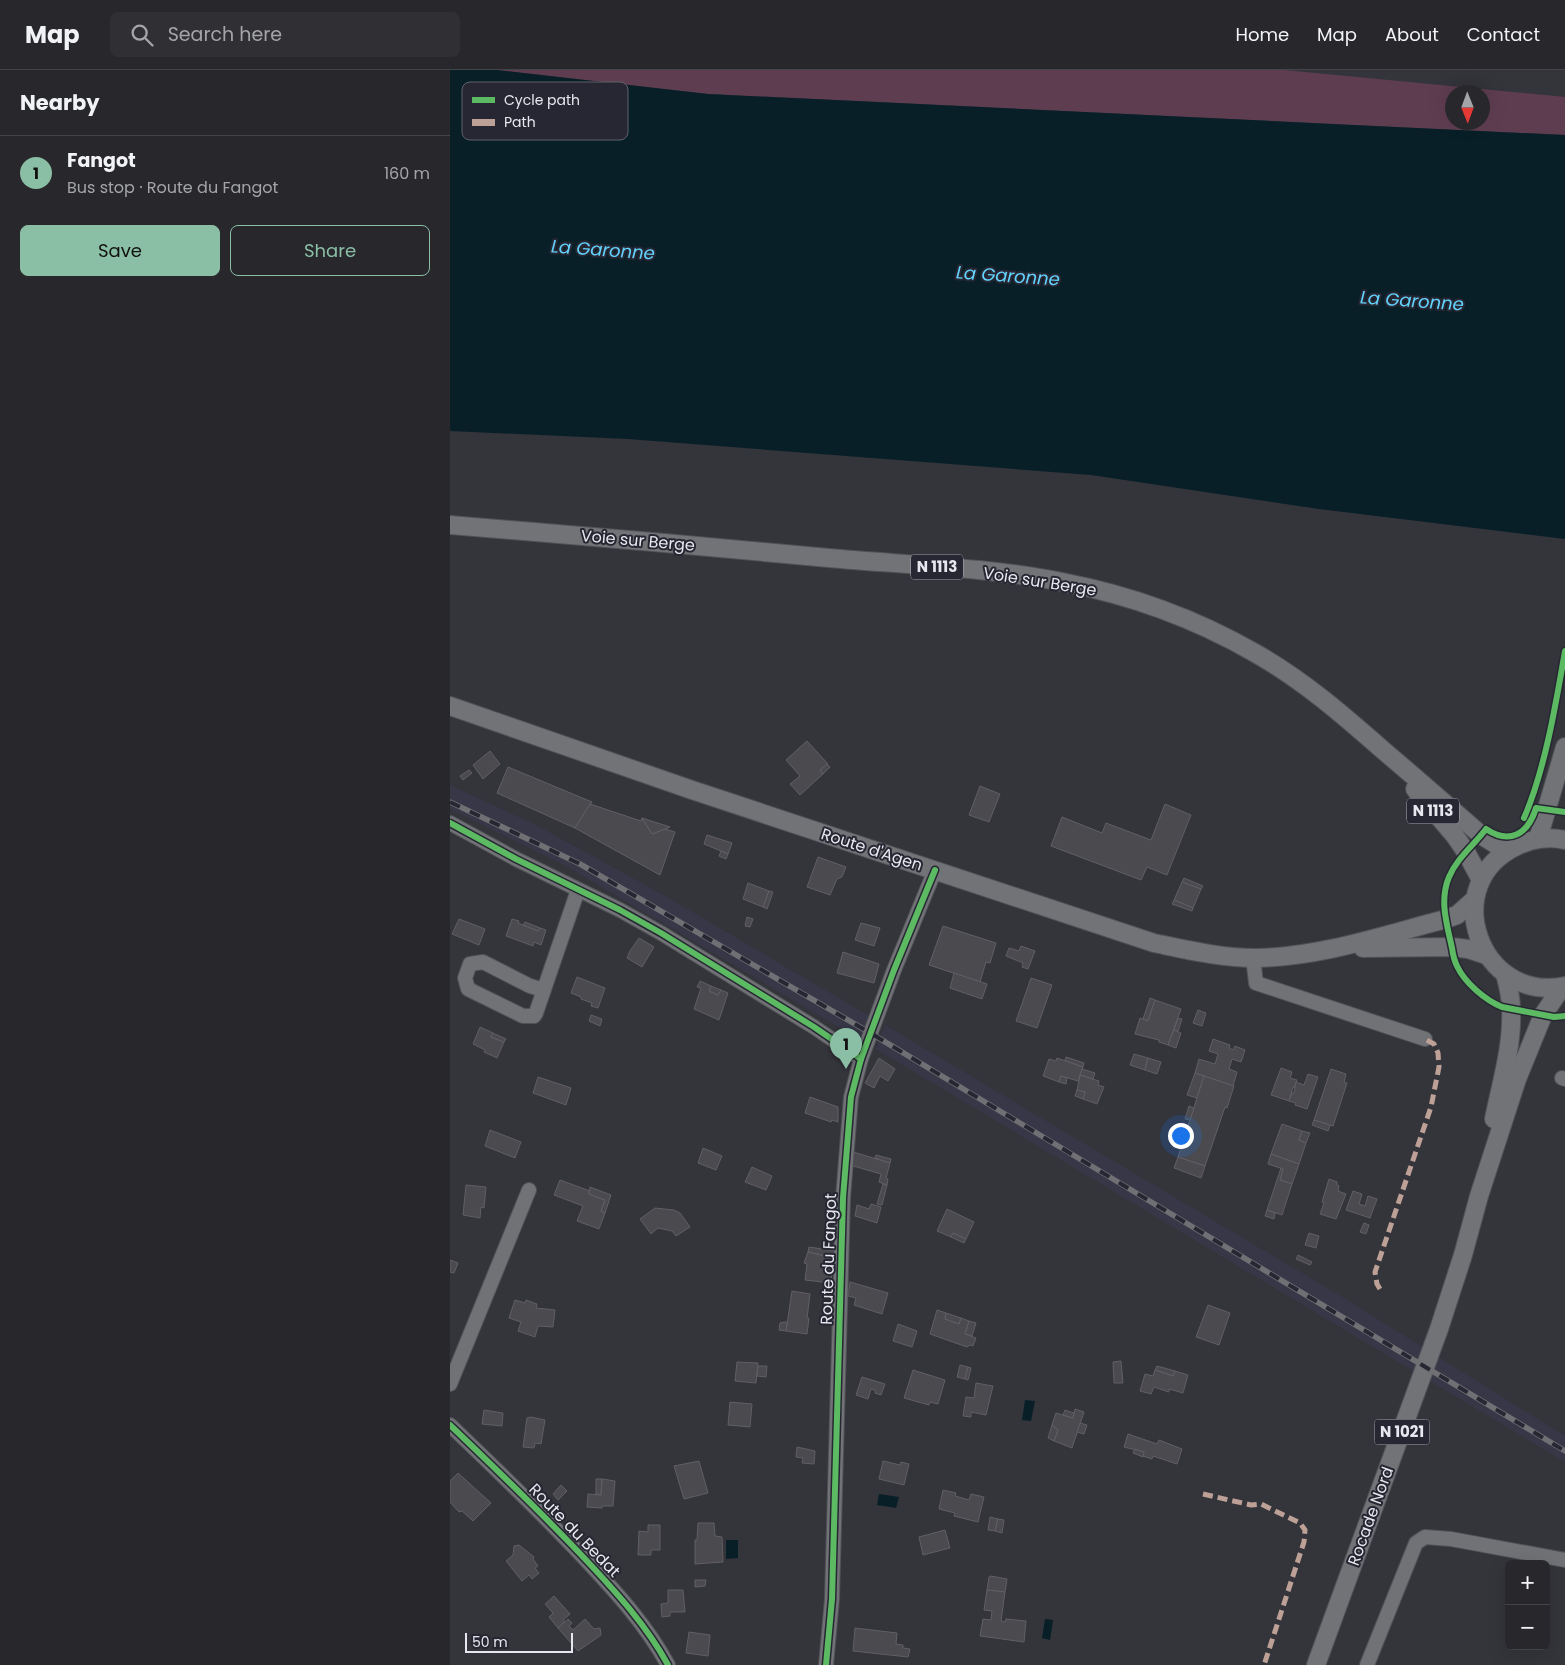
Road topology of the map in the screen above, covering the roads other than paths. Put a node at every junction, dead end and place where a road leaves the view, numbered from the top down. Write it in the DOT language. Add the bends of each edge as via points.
graph roads {
  1 [pos="450,525"];
  2 [pos="450,706"];
  3 [pos="1379,746"];
  4 [pos="1565,747"];
  5 [pos="450,823"];
  6 [pos="1538,839"];
  7 [pos="1565,840"];
  8 [pos="1510,848"];
  9 [pos="935,870"];
  10 [pos="1481,880"];
  11 [pos="578,890"];
  12 [pos="1475,899"];
  13 [pos="1330,949"];
  14 [pos="1486,955"];
  15 [pos="1253,958"];
  16 [pos="1506,974"];
  17 [pos="1563,986"];
  18 [pos="544,990"];
  19 [pos="1425,1039"];
  20 [pos="861,1059"];
  21 [pos="529,1190"];
  22 [pos="1479,1196"];
  23 [pos="450,1384"];
  24 [pos="450,1425"];
  25 [pos="1565,1560"];
  26 [pos="668,1665"];
  27 [pos="826,1665"];
  28 [pos="1316,1665"];
  29 [pos="1367,1665"];
  1 -- 3 [label="main road, Voie sur Berge / N 1113" via="999,573 1063,582 1159,608 1255,653 1309,687"];
  2 -- 9 [label="main road, Route d'Agen"];
  3 -- 8 [label="main road, N 1113" via="1481,835 1497,845"];
  3 -- 10 [label="main road, N 1113" via="1454,836"];
  4 -- 6 [label="main road"];
  5 -- 11 [label="street"];
  6 -- 7 [label="main road"];
  6 -- 8 [label="main road"];
  8 -- 10 [label="main road"];
  9 -- 15 [label="main road, Route d'Agen" via="1154,943 1202,953"];
  9 -- 20 [label="street, Route du Fangot"];
  10 -- 12 [label="main road"];
  11 -- 18 [label="street"];
  11 -- 20 [label="street" via="661,933"];
  12 -- 13 [label="main road, Route d'Agen" via="1457,915 1446,919"];
  12 -- 14 [label="main road" via="1475,928"];
  13 -- 14 [label="main road, Route d'Agen" via="1452,947"];
  13 -- 15 [label="main road, Route d'Agen"];
  14 -- 16 [label="main road"];
  15 -- 19 [label="street" via="1256,983"];
  16 -- 17 [label="main road" via="1532,986"];
  16 -- 22 [label="main road, N 1021" via="1511,1008 1509,1037"];
  17 -- 22 [label="main road, N 1021" via="1543,1015 1517,1078"];
  18 -- 18 [label="street" via="536,1013 529,1017 468,989 466,978 470,964 483,962"];
  20 -- 27 [label="street, Route du Fangot" via="851,1097 843,1198 832,1600"];
  21 -- 23 [label="street"];
  22 -- 28 [label="main road, Rocade Nord / N 1021" via="1436,1338"];
  24 -- 26 [label="street, Route du Bedat" via="562,1534 611,1587 657,1645"];
  25 -- 29 [label="street" via="1425,1537 1416,1543"];
}
